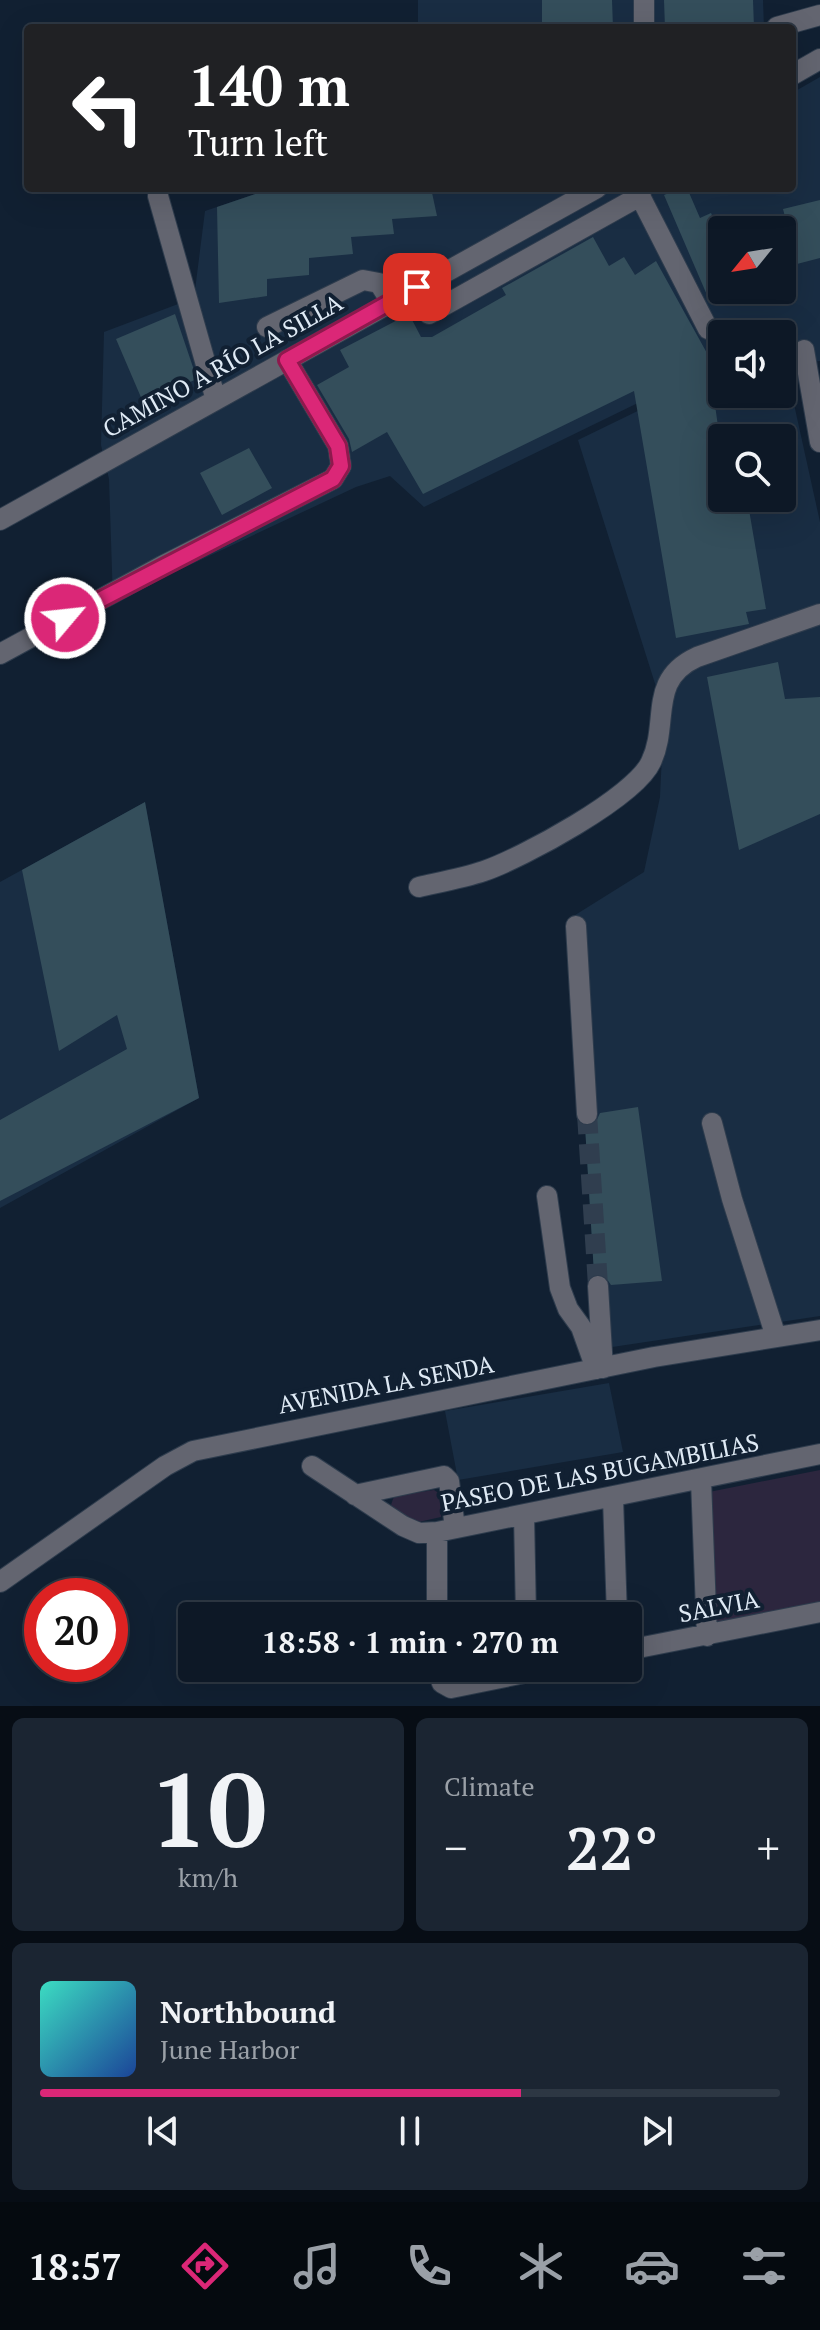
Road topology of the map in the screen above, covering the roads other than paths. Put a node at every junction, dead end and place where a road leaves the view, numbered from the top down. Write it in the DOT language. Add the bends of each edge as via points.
graph roads {
  1 [pos="644,0"];
  2 [pos="820,15"];
  3 [pos="644,24"];
  4 [pos="788,24"];
  5 [pos="820,59"];
  6 [pos="796,73"];
  7 [pos="590,192"];
  8 [pos="641,192"];
  9 [pos="158,196"];
  10 [pos="391,302"];
  11 [pos="429,314"];
  12 [pos="267,327"];
  13 [pos="708,329"];
  14 [pos="804,350"];
  15 [pos="287,360"];
  16 [pos="216,400"];
  17 [pos="820,442"];
  18 [pos="0,520"];
  19 [pos="820,614"];
  20 [pos="0,654"];
  21 [pos="419,887"];
  22 [pos="576,926"];
  23 [pos="587,1114"];
  24 [pos="712,1123"];
  25 [pos="547,1196"];
  26 [pos="598,1286"];
  27 [pos="820,1330"];
  28 [pos="776,1337"];
  29 [pos="599,1369"];
  30 [pos="820,1454"];
  31 [pos="312,1466"];
  32 [pos="701,1480"];
  33 [pos="355,1495"];
  34 [pos="613,1498"];
  35 [pos="524,1515"];
  36 [pos="446,1530"];
  37 [pos="0,1582"];
  38 [pos="438,1602"];
  39 [pos="526,1602"];
  40 [pos="617,1602"];
  41 [pos="820,1612"];
  42 [pos="707,1636"];
  43 [pos="642,1648"];
  44 [pos="446,1682"];
  45 [pos="477,1682"];
  1 -- 3 [label="street"];
  2 -- 4 [label="street"];
  5 -- 6 [label="street"];
  7 -- 10 [label="street, CAMINO A RÍO LA SILLA"];
  8 -- 11 [label="street"];
  8 -- 13 [label="street"];
  9 -- 16 [label="street"];
  10 -- 12 [label="street" via="379,283 363,280"];
  10 -- 15 [label="street, CAMINO A RÍO LA SILLA"];
  14 -- 17 [label="street"];
  15 -- 16 [label="street, CAMINO A RÍO LA SILLA"];
  15 -- 20 [label="street" via="338,446 341,466 333,479"];
  16 -- 18 [label="street, CAMINO A RÍO LA SILLA"];
  19 -- 21 [label="street" via="680,666 667,683 651,762 635,783 501,865"];
  22 -- 23 [label="street"];
  24 -- 28 [label="street"];
  25 -- 29 [label="street" via="560,1288"];
  26 -- 29 [label="street"];
  27 -- 28 [label="street, AVENIDA LA SENDA"];
  28 -- 29 [label="street, AVENIDA LA SENDA"];
  29 -- 37 [label="street, AVENIDA LA SENDA" via="193,1451"];
  30 -- 32 [label="street, PASEO DE LAS BUGAMBILIAS"];
  31 -- 33 [label="street, PASEO DE LAS BUGAMBILIAS"];
  32 -- 34 [label="street, PASEO DE LAS BUGAMBILIAS"];
  32 -- 42 [label="street"];
  33 -- 36 [label="street, PASEO DE LAS BUGAMBILIAS" via="419,1533"];
  33 -- 36 [label="street" via="444,1476 449,1481"];
  34 -- 35 [label="street, PASEO DE LAS BUGAMBILIAS"];
  34 -- 40 [label="street"];
  35 -- 36 [label="street, PASEO DE LAS BUGAMBILIAS"];
  35 -- 39 [label="street"];
  36 -- 38 [label="street"];
  41 -- 42 [label="street, SALVIA"];
  42 -- 43 [label="street, SALVIA"];
  44 -- 45 [label="street" via="451,1688"];
}
